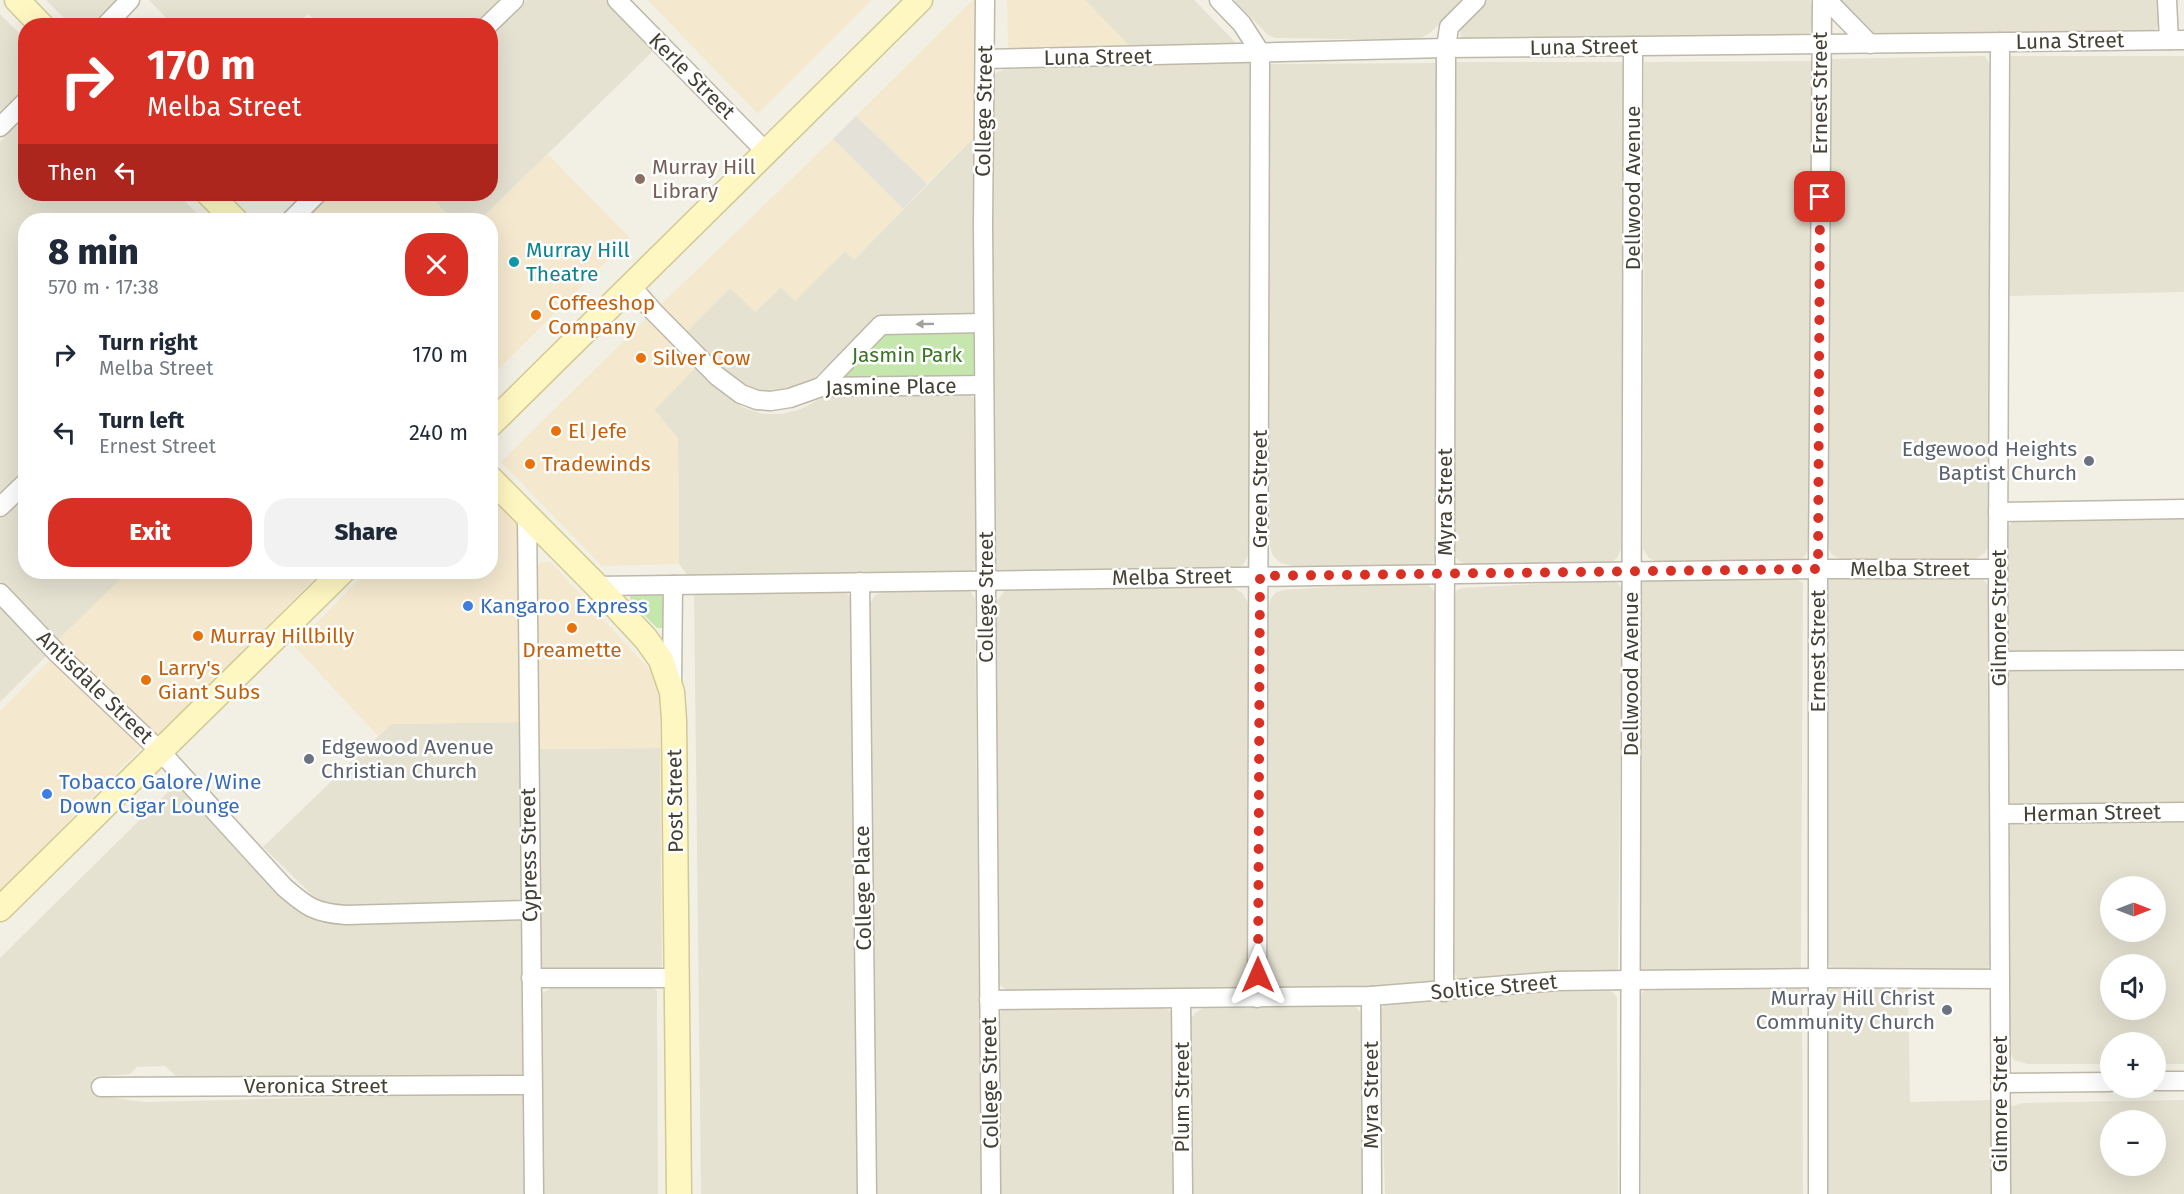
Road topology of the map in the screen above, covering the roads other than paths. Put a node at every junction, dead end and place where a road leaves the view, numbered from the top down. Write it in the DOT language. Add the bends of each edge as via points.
graph roads {
  1 [pos="17,0"];
  2 [pos="130,0"];
  3 [pos="514,0"];
  4 [pos="617,0"];
  5 [pos="920,0"];
  6 [pos="985,0"];
  7 [pos="1219,0"];
  8 [pos="1476,0"];
  9 [pos="1821,0"];
  10 [pos="1827,0"];
  11 [pos="2167,0"];
  12 [pos="34,18"];
  13 [pos="113,18"];
  14 [pos="496,18"];
  15 [pos="2176,40"];
  16 [pos="2000,42"];
  17 [pos="1820,44"];
  18 [pos="1870,44"];
  19 [pos="1633,46"];
  20 [pos="1446,48"];
  21 [pos="1260,52"];
  22 [pos="985,59"];
  23 [pos="18,109"];
  24 [pos="0,127"];
  25 [pos="766,152"];
  26 [pos="216,201"];
  27 [pos="310,201"];
  28 [pos="228,213"];
  29 [pos="298,213"];
  30 [pos="631,286"];
  31 [pos="984,323"];
  32 [pos="984,385"];
  33 [pos="821,387"];
  34 [pos="498,417"];
  35 [pos="498,486"];
  36 [pos="18,490"];
  37 [pos="0,507"];
  38 [pos="2184,509"];
  39 [pos="1998,512"];
  40 [pos="527,516"];
  41 [pos="1818,569"];
  42 [pos="1998,569"];
  43 [pos="1631,572"];
  44 [pos="1444,574"];
  45 [pos="1260,576"];
  46 [pos="335,579"];
  47 [pos="986,580"];
  48 [pos="860,582"];
  49 [pos="672,585"];
  50 [pos="597,586"];
  51 [pos="0,593"];
  52 [pos="2184,660"];
  53 [pos="1999,661"];
  54 [pos="672,692"];
  55 [pos="160,751"];
  56 [pos="2184,812"];
  57 [pos="2001,814"];
  58 [pos="0,909"];
  59 [pos="530,910"];
  60 [pos="531,978"];
  61 [pos="677,978"];
  62 [pos="1818,978"];
  63 [pos="2000,979"];
  64 [pos="1630,980"];
  65 [pos="1444,992"];
  66 [pos="1371,996"];
  67 [pos="1257,998"];
  68 [pos="989,1000"];
  69 [pos="1181,1000"];
  70 [pos="2184,1081"];
  71 [pos="2100,1082"];
  72 [pos="2166,1082"];
  73 [pos="2001,1083"];
  74 [pos="532,1084"];
  75 [pos="100,1087"];
  76 [pos="534,1194"];
  77 [pos="680,1194"];
  78 [pos="867,1194"];
  79 [pos="991,1194"];
  80 [pos="1183,1194"];
  81 [pos="1372,1194"];
  82 [pos="1630,1194"];
  83 [pos="1818,1194"];
  84 [pos="2001,1194"];
  1 -- 12 [label="main road"];
  2 -- 13 [label="street"];
  3 -- 14 [label="street"];
  4 -- 25 [label="street, Kerle Street"];
  5 -- 25 [label="main road"];
  6 -- 22 [label="street, College Street"];
  7 -- 21 [label="street" via="1242,24"];
  8 -- 20 [label="street, Myra Street" via="1449,27"];
  9 -- 17 [label="street, Ernest Street"];
  10 -- 18 [label="street"];
  11 -- 15 [label="street"];
  15 -- 16 [label="street, Luna Street"];
  16 -- 18 [label="street, Luna Street"];
  16 -- 39 [label="street, Gilmore Street"];
  17 -- 18 [label="street, Luna Street"];
  17 -- 19 [label="street, Luna Street"];
  17 -- 41 [label="street, Ernest Street"];
  19 -- 20 [label="street, Luna Street"];
  19 -- 43 [label="street, Dellwood Avenue"];
  20 -- 21 [label="street, Luna Street"];
  20 -- 44 [label="street, Myra Street"];
  21 -- 22 [label="street, Luna Street"];
  21 -- 45 [label="street, Green Street"];
  22 -- 31 [label="street, College Street"];
  23 -- 24 [label="street"];
  25 -- 30 [label="main road"];
  26 -- 28 [label="main road"];
  27 -- 29 [label="street"];
  30 -- 33 [label="street, Jasmine Place" via="717,376 741,394 771,401"];
  30 -- 34 [label="main road"];
  31 -- 32 [label="street, College Street"];
  31 -- 33 [label="street, one-way" via="881,325"];
  32 -- 33 [label="street, Jasmine Place"];
  32 -- 47 [label="street, College Street"];
  35 -- 40 [label="main road, Post Street"];
  36 -- 37 [label="street"];
  38 -- 39 [label="street"];
  39 -- 42 [label="street, Gilmore Street"];
  40 -- 50 [label="main road, Post Street"];
  40 -- 59 [label="street, Cypress Street"];
  41 -- 42 [label="street, Melba Street"];
  41 -- 43 [label="street, Melba Street"];
  41 -- 62 [label="street, Ernest Street"];
  42 -- 53 [label="street, Gilmore Street"];
  43 -- 44 [label="street, Melba Street"];
  43 -- 64 [label="street, Dellwood Avenue"];
  44 -- 45 [label="street, Melba Street"];
  44 -- 65 [label="street, Myra Street"];
  45 -- 47 [label="street, Melba Street"];
  45 -- 67 [label="street, Green Street"];
  46 -- 55 [label="main road"];
  47 -- 48 [label="street, Melba Street"];
  47 -- 68 [label="street, College Street"];
  48 -- 49 [label="street, Melba Street"];
  48 -- 78 [label="street, College Place"];
  49 -- 50 [label="street, Melba Street"];
  49 -- 54 [label="street"];
  50 -- 54 [label="main road, Post Street" via="661,660"];
  51 -- 55 [label="street, Antisdale Street"];
  52 -- 53 [label="street"];
  53 -- 57 [label="street, Gilmore Street"];
  54 -- 61 [label="main road, Post Street"];
  55 -- 58 [label="main road"];
  55 -- 59 [label="street, Antisdale Street" via="306,906 346,915"];
  56 -- 57 [label="street, Herman Street"];
  57 -- 63 [label="street, Gilmore Street"];
  59 -- 60 [label="street, Cypress Street"];
  60 -- 61 [label="street"];
  60 -- 74 [label="street, Cypress Street"];
  61 -- 77 [label="main road, Post Street"];
  62 -- 63 [label="street, Soltice Street"];
  62 -- 64 [label="street, Soltice Street"];
  62 -- 83 [label="street, Ernest Street"];
  63 -- 73 [label="street, Gilmore Street"];
  64 -- 65 [label="street, Soltice Street" via="1558,981"];
  64 -- 82 [label="street, Dellwood Avenue"];
  65 -- 66 [label="street, Soltice Street"];
  66 -- 67 [label="street, Soltice Street"];
  66 -- 81 [label="street, Myra Street"];
  67 -- 69 [label="street, Soltice Street"];
  68 -- 69 [label="street, Soltice Street"];
  68 -- 79 [label="street, College Street"];
  69 -- 80 [label="street, Plum Street"];
  70 -- 72 [label="street"];
  71 -- 73 [label="street"];
  73 -- 84 [label="street, Gilmore Street"];
  74 -- 75 [label="street, Veronica Street"];
  74 -- 76 [label="street, Cypress Street"];
}
